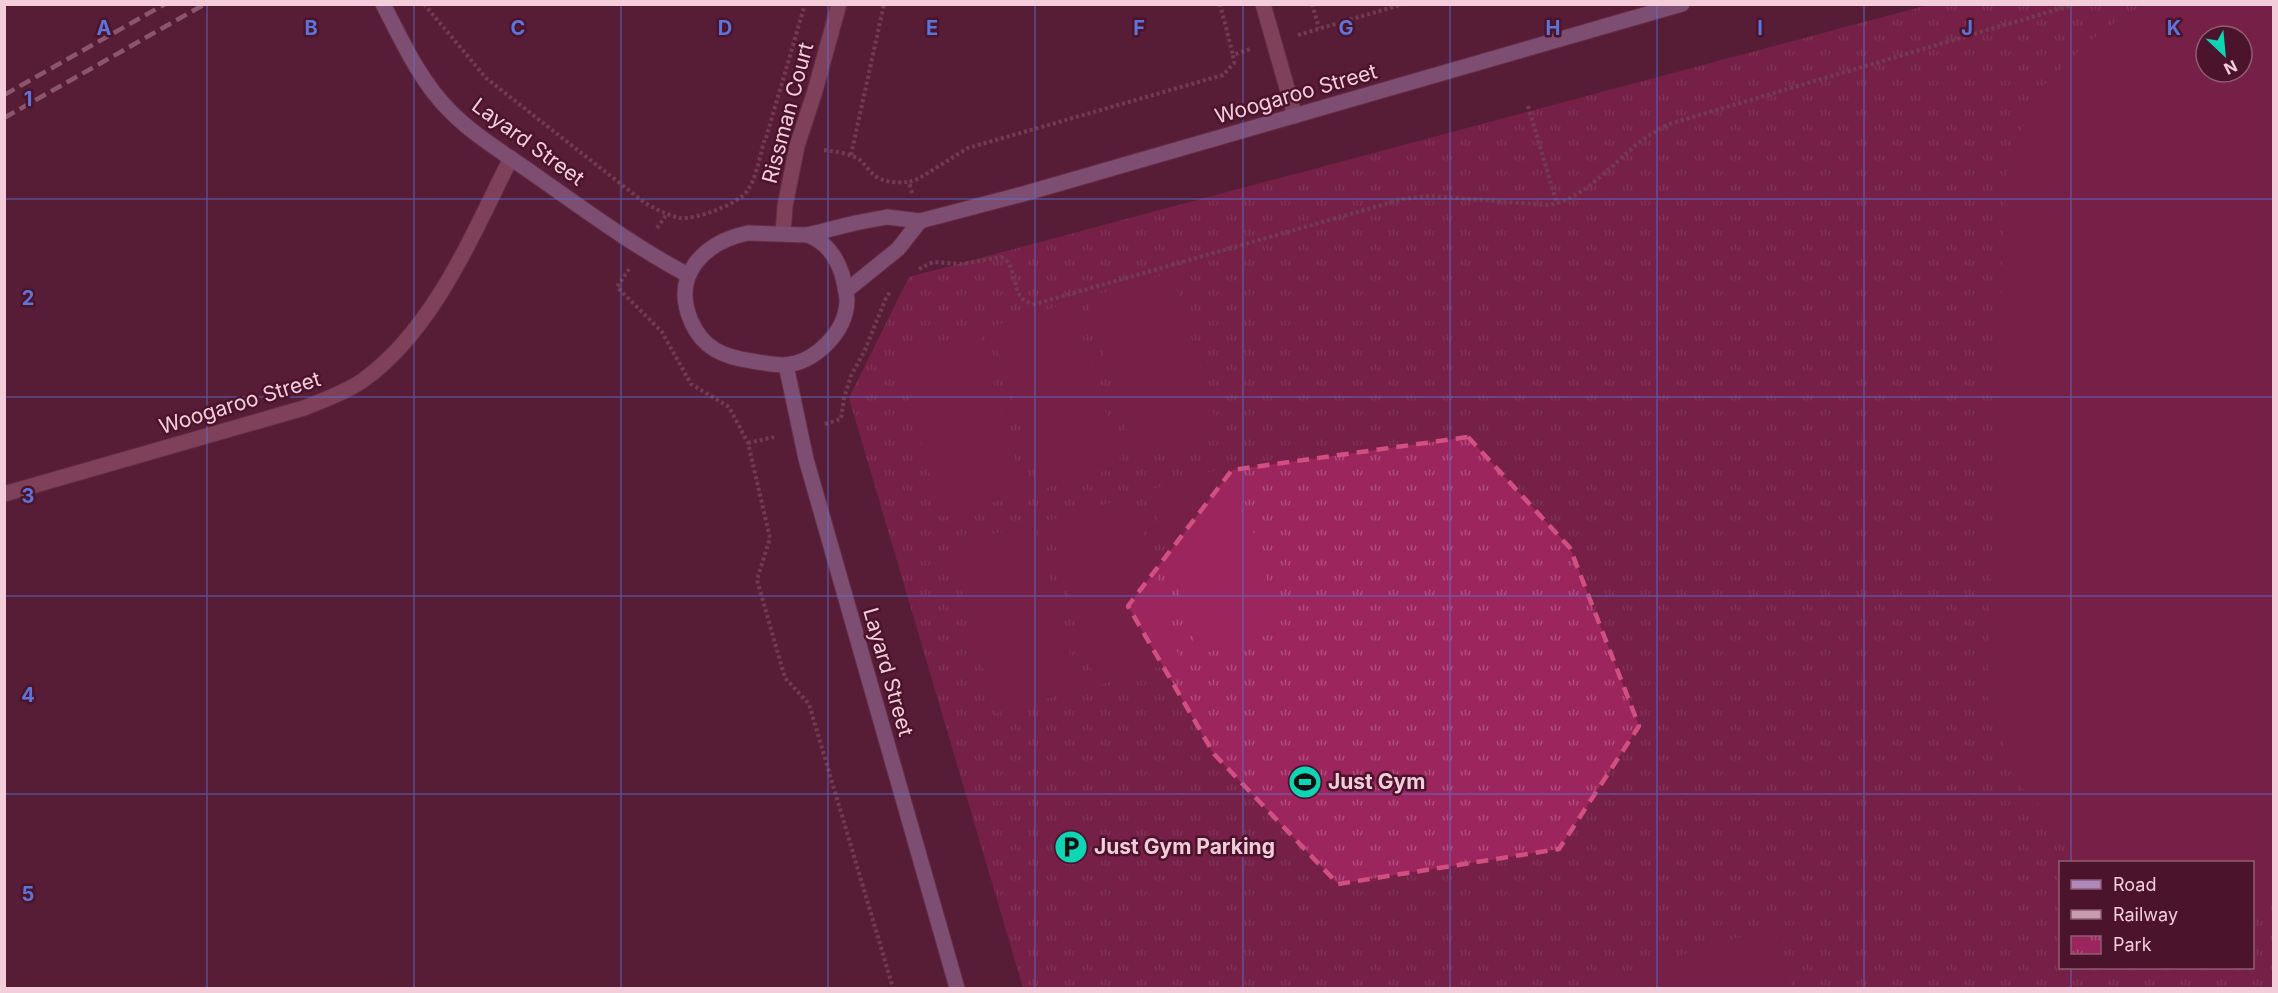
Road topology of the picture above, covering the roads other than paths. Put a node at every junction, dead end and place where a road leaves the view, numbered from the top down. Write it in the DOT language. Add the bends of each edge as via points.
graph roads {
  1 [pos="383,4"];
  2 [pos="839,4"];
  3 [pos="1263,4"];
  4 [pos="1682,4"];
  5 [pos="1294,116"];
  6 [pos="511,158"];
  7 [pos="920,221"];
  8 [pos="783,233"];
  9 [pos="807,235"];
  10 [pos="688,275"];
  11 [pos="846,291"];
  12 [pos="786,365"];
  13 [pos="4,494"];
  14 [pos="957,988"];
  1 -- 6 [label="main road, Layard Street" via="427,83 450,112"];
  2 -- 8 [label="street, Rissman Court" via="797,146"];
  3 -- 5 [label="street"];
  4 -- 5 [label="main road, Woogaroo Street"];
  5 -- 7 [label="main road, Woogaroo Street"];
  6 -- 10 [label="main road, Layard Street"];
  6 -- 13 [label="street, Woogaroo Street" via="426,317 363,380 304,408"];
  7 -- 9 [label="main road, Woogaroo Street" via="887,217"];
  7 -- 11 [label="main road" via="898,249"];
  8 -- 9 [label="main road"];
  8 -- 10 [label="main road" via="748,233 724,240 704,253"];
  9 -- 11 [label="main road" via="830,252"];
  10 -- 12 [label="main road" via="687,309 706,344 725,356"];
  11 -- 12 [label="main road" via="845,314 836,333 818,351"];
  12 -- 14 [label="main road, Layard Street" via="806,459"];
}
